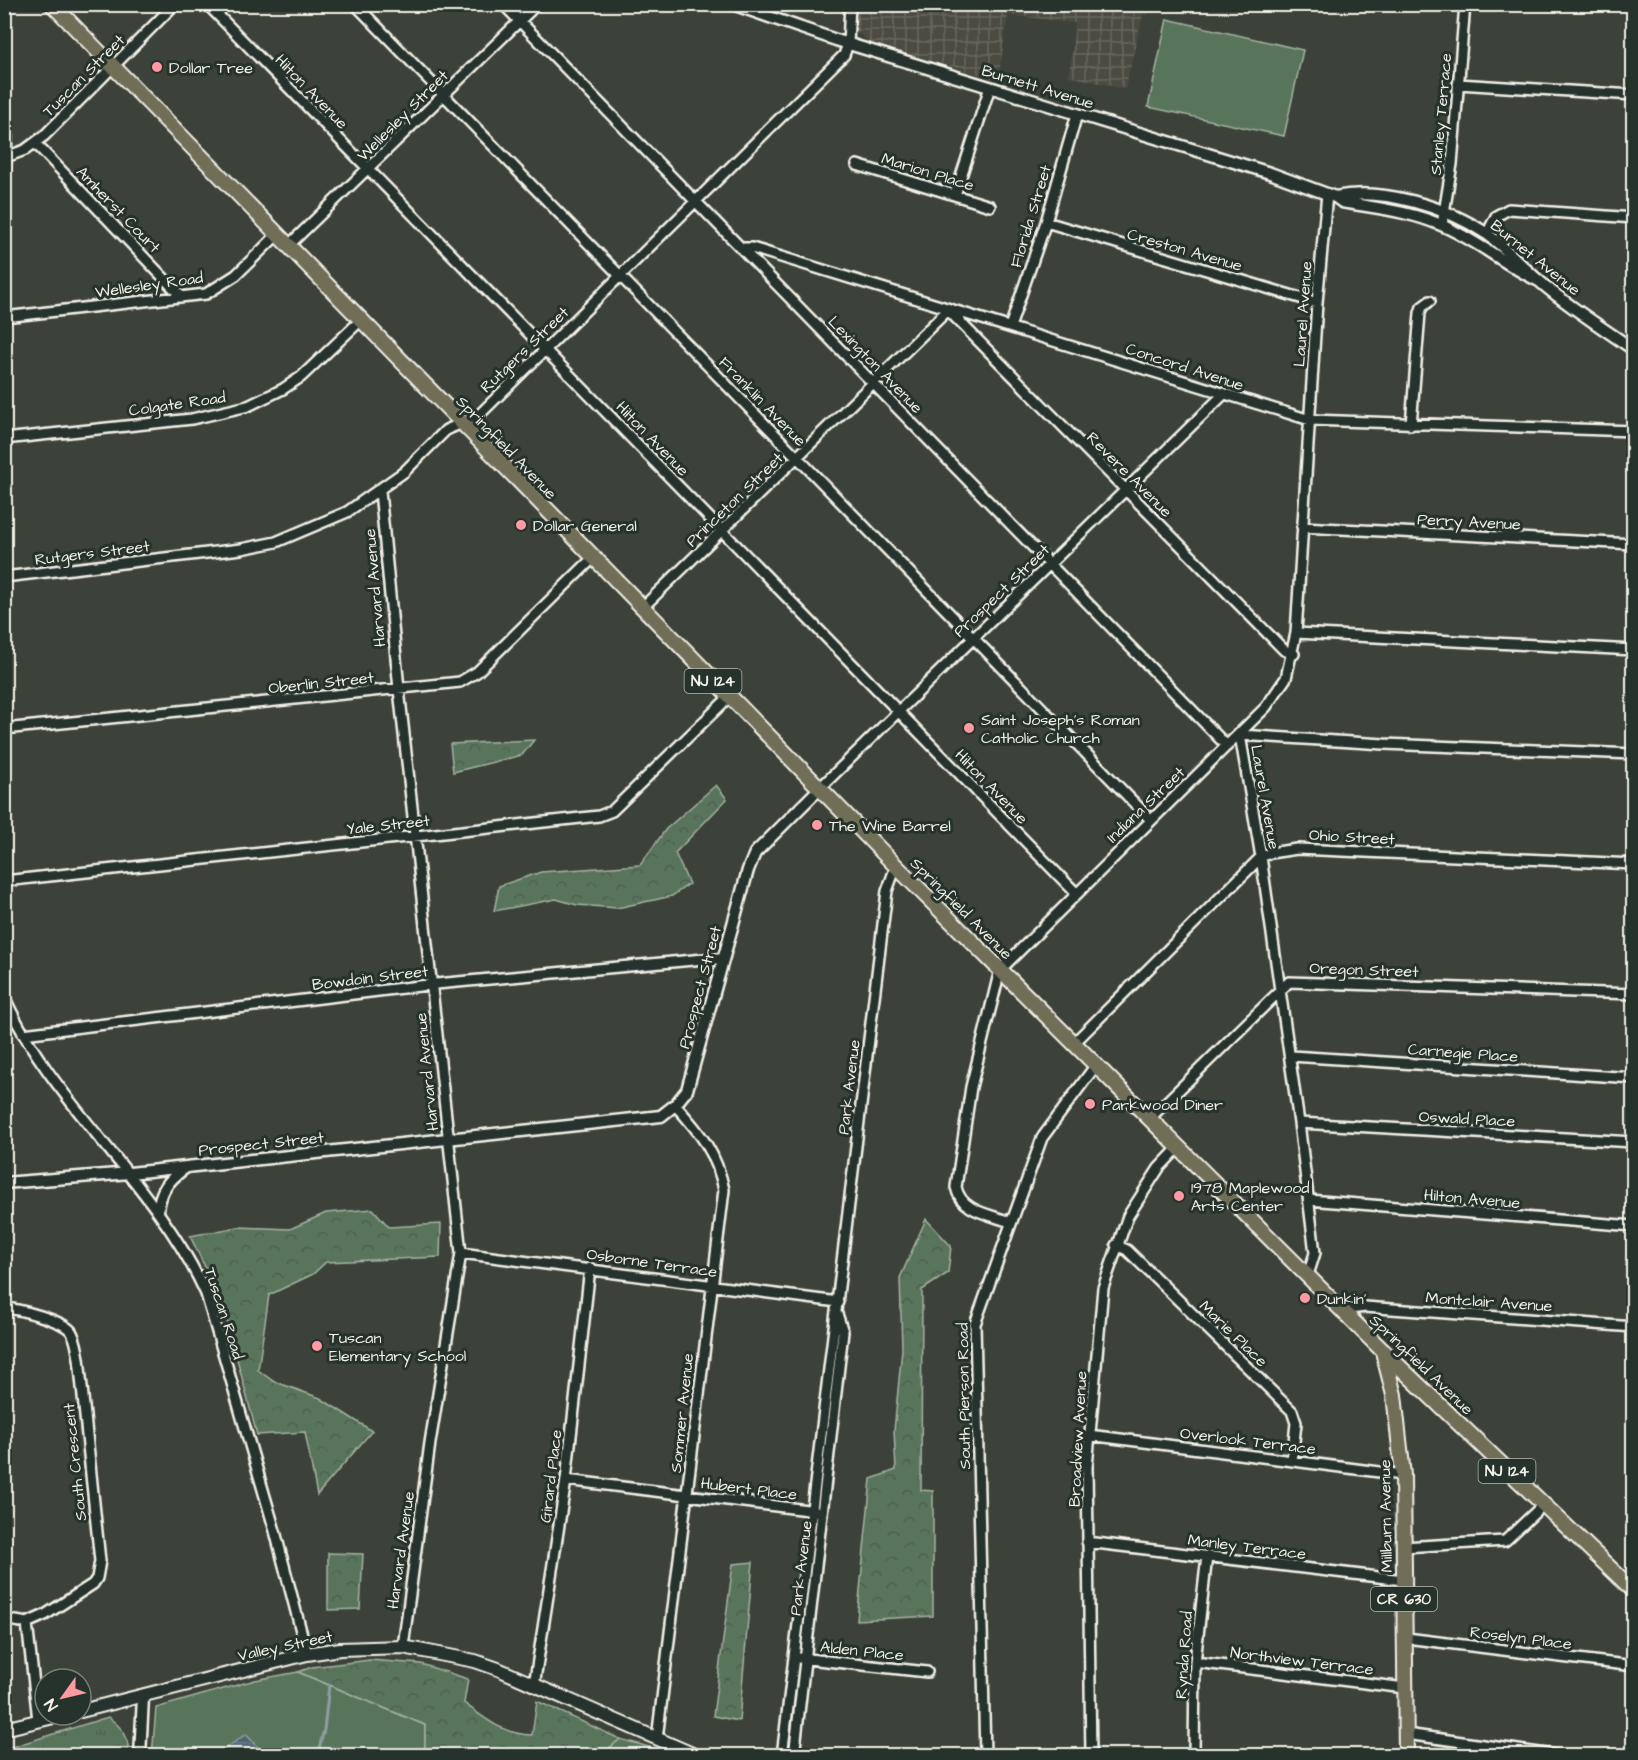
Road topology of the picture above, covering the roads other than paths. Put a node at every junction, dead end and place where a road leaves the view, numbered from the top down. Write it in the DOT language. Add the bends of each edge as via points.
graph roads {
  1 [pos="52,4"];
  2 [pos="175,4"];
  3 [pos="207,4"];
  4 [pos="355,4"];
  5 [pos="503,4"];
  6 [pos="537,4"];
  7 [pos="732,4"];
  8 [pos="850,4"];
  9 [pos="1465,4"];
  10 [pos="519,21"];
  11 [pos="848,44"];
  12 [pos="112,66"];
  13 [pos="1458,84"];
  14 [pos="990,87"];
  15 [pos="443,94"];
  16 [pos="1634,95"];
  17 [pos="4,114"];
  18 [pos="1077,114"];
  19 [pos="35,143"];
  20 [pos="6,157"];
  21 [pos="857,165"];
  22 [pos="368,170"];
  23 [pos="4,194"];
  24 [pos="955,195"];
  25 [pos="1331,195"];
  26 [pos="696,202"];
  27 [pos="990,206"];
  28 [pos="1446,212"];
  29 [pos="1634,219"];
  30 [pos="1046,222"];
  31 [pos="1443,225"];
  32 [pos="1486,234"];
  33 [pos="277,235"];
  34 [pos="288,246"];
  35 [pos="741,248"];
  36 [pos="620,276"];
  37 [pos="1537,280"];
  38 [pos="181,296"];
  39 [pos="1430,301"];
  40 [pos="1317,303"];
  41 [pos="948,310"];
  42 [pos="4,317"];
  43 [pos="360,321"];
  44 [pos="1010,327"];
  45 [pos="546,350"];
  46 [pos="1634,350"];
  47 [pos="873,383"];
  48 [pos="1224,395"];
  49 [pos="1310,420"];
  50 [pos="462,422"];
  51 [pos="1411,425"];
  52 [pos="1634,431"];
  53 [pos="4,439"];
  54 [pos="798,458"];
  55 [pos="380,491"];
  56 [pos="1126,491"];
  57 [pos="1302,527"];
  58 [pos="722,531"];
  59 [pos="1634,544"];
  60 [pos="593,558"];
  61 [pos="1050,564"];
  62 [pos="4,577"];
  63 [pos="642,608"];
  64 [pos="1296,633"];
  65 [pos="974,638"];
  66 [pos="1634,650"];
  67 [pos="1294,654"];
  68 [pos="399,689"];
  69 [pos="729,697"];
  70 [pos="898,712"];
  71 [pos="4,729"];
  72 [pos="1240,735"];
  73 [pos="1227,746"];
  74 [pos="1634,754"];
  75 [pos="821,787"];
  76 [pos="1150,819"];
  77 [pos="416,836"];
  78 [pos="1261,857"];
  79 [pos="1634,864"];
  80 [pos="896,866"];
  81 [pos="4,881"];
  82 [pos="1076,893"];
  83 [pos="721,959"];
  84 [pos="1000,970"];
  85 [pos="432,985"];
  86 [pos="1281,988"];
  87 [pos="1634,994"];
  88 [pos="4,996"];
  89 [pos="23,1034"];
  90 [pos="1074,1043"];
  91 [pos="1290,1056"];
  92 [pos="1096,1065"];
  93 [pos="1634,1078"];
  94 [pos="675,1105"];
  95 [pos="1150,1118"];
  96 [pos="1299,1123"];
  97 [pos="448,1137"];
  98 [pos="1634,1142"];
  99 [pos="1179,1147"];
  100 [pos="188,1166"];
  101 [pos="130,1173"];
  102 [pos="4,1183"];
  103 [pos="1309,1200"];
  104 [pos="158,1211"];
  105 [pos="1010,1222"];
  106 [pos="1634,1226"];
  107 [pos="1116,1245"];
  108 [pos="461,1253"];
  109 [pos="590,1268"];
  110 [pos="1308,1275"];
  111 [pos="711,1286"];
  112 [pos="838,1302"];
  113 [pos="4,1308"];
  114 [pos="1342,1310"];
  115 [pos="837,1314"];
  116 [pos="1634,1327"];
  117 [pos="1382,1350"];
  118 [pos="1089,1435"];
  119 [pos="1292,1461"];
  120 [pos="1403,1475"];
  121 [pos="566,1480"];
  122 [pos="687,1496"];
  123 [pos="1542,1505"];
  124 [pos="811,1511"];
  125 [pos="822,1512"];
  126 [pos="1087,1542"];
  127 [pos="1403,1547"];
  128 [pos="1207,1556"];
  129 [pos="1403,1580"];
  130 [pos="1634,1592"];
  131 [pos="4,1619"];
  132 [pos="27,1623"];
  133 [pos="1406,1638"];
  134 [pos="403,1647"];
  135 [pos="307,1654"];
  136 [pos="794,1657"];
  137 [pos="804,1659"];
  138 [pos="1195,1662"];
  139 [pos="1634,1666"];
  140 [pos="927,1672"];
  141 [pos="33,1676"];
  142 [pos="534,1686"];
  143 [pos="1405,1688"];
  144 [pos="143,1697"];
  145 [pos="93,1708"];
  146 [pos="33,1721"];
  147 [pos="4,1729"];
  148 [pos="1406,1734"];
  149 [pos="657,1739"];
  150 [pos="140,1755"];
  151 [pos="697,1755"];
  152 [pos="782,1755"];
  153 [pos="794,1755"];
  154 [pos="985,1755"];
  155 [pos="1091,1755"];
  156 [pos="1194,1755"];
  157 [pos="1406,1755"];
  158 [pos="1561,1755"];
  1 -- 12 [label="main road, Springfield Avenue / NJ 124"];
  2 -- 12 [label="street, Tuscan Street"];
  3 -- 22 [label="street, Hilton Avenue"];
  4 -- 15 [label="street, Franklin Avenue"];
  5 -- 10 [label="street, Lexington Avenue"];
  6 -- 10 [label="street, Wellesley Street"];
  7 -- 11 [label="street, Burnett Avenue"];
  8 -- 11 [label="street"];
  9 -- 13 [label="street, Stanley Terrace"];
  10 -- 15 [label="street, Wellesley Street"];
  10 -- 26 [label="street, Lexington Avenue"];
  11 -- 14 [label="street, Burnett Avenue"];
  11 -- 26 [label="street, Rutgers Street" via="844,55"];
  12 -- 19 [label="street, Tuscan Street"];
  12 -- 33 [label="main road, Springfield Avenue / NJ 124"];
  13 -- 16 [label="street"];
  13 -- 28 [label="street, Stanley Terrace"];
  14 -- 18 [label="street, Burnett Avenue"];
  14 -- 24 [label="street"];
  15 -- 22 [label="street, Wellesley Street"];
  15 -- 36 [label="street, Franklin Avenue"];
  17 -- 20 [label="street"];
  18 -- 25 [label="street, Burnett Avenue"];
  18 -- 30 [label="street, Florida Street"];
  19 -- 20 [label="street, Tuscan Street"];
  19 -- 38 [label="street, Amherst Court"];
  20 -- 23 [label="street"];
  21 -- 24 [label="street, Marion Place"];
  22 -- 34 [label="street, Wellesley Street"];
  22 -- 45 [label="street, Hilton Avenue"];
  24 -- 27 [label="street, Marion Place"];
  25 -- 28 [label="street, Burnett Avenue" via="1385,197"];
  25 -- 31 [label="street, Burnett Avenue" via="1342,202 1397,211"];
  25 -- 40 [label="street, Laurel Avenue"];
  26 -- 35 [label="street, Lexington Avenue"];
  26 -- 36 [label="street, Rutgers Street"];
  28 -- 31 [label="street, Stanley Terrace"];
  28 -- 32 [label="street, Burnet Avenue"];
  29 -- 32 [label="street" via="1509,209 1496,216"];
  30 -- 40 [label="street, Creston Avenue"];
  30 -- 44 [label="street, Florida Street"];
  31 -- 37 [label="street, Burnett Avenue"];
  32 -- 37 [label="street, Burnet Avenue"];
  33 -- 34 [label="main road, Springfield Avenue / NJ 124"];
  33 -- 38 [label="street, Wellesley Road" via="218,288 206,294"];
  34 -- 43 [label="main road, Springfield Avenue / NJ 124"];
  35 -- 41 [label="street, Concord Avenue" via="752,248"];
  35 -- 47 [label="street, Lexington Avenue"];
  36 -- 45 [label="street, Rutgers Street"];
  36 -- 54 [label="street, Franklin Avenue"];
  37 -- 46 [label="street, Burnet Avenue"];
  38 -- 42 [label="street, Wellesley Road"];
  39 -- 51 [label="street" via="1420,313"];
  40 -- 49 [label="street, Laurel Avenue"];
  41 -- 44 [label="street, Concord Avenue"];
  41 -- 47 [label="street, Princeton Street"];
  41 -- 56 [label="street, Revere Avenue"];
  43 -- 50 [label="main road, Springfield Avenue / NJ 124"];
  43 -- 53 [label="street, Colgate Road" via="301,377 248,406 192,419"];
  44 -- 48 [label="street, Concord Avenue"];
  45 -- 50 [label="street, Rutgers Street" via="478,416"];
  45 -- 58 [label="street, Hilton Avenue"];
  47 -- 54 [label="street, Princeton Street"];
  47 -- 61 [label="street, Lexington Avenue"];
  48 -- 49 [label="street, Concord Avenue"];
  48 -- 56 [label="street, Prospect Street"];
  49 -- 51 [label="street, Concord Avenue"];
  49 -- 57 [label="street, Laurel Avenue"];
  50 -- 55 [label="street, Rutgers Street" via="446,430"];
  50 -- 60 [label="main road, Springfield Avenue / NJ 124"];
  51 -- 52 [label="street, Concord Avenue"];
  54 -- 58 [label="street, Princeton Street"];
  54 -- 65 [label="street, Franklin Avenue"];
  55 -- 62 [label="street, Rutgers Street" via="347,512 276,542"];
  55 -- 68 [label="street, Harvard Avenue"];
  56 -- 61 [label="street, Prospect Street"];
  56 -- 67 [label="street, Revere Avenue" via="1284,650"];
  57 -- 59 [label="street, Perry Avenue"];
  57 -- 64 [label="street, Laurel Avenue"];
  58 -- 63 [label="street, Princeton Street"];
  58 -- 70 [label="street, Hilton Avenue"];
  60 -- 63 [label="main road, Springfield Avenue / NJ 124"];
  60 -- 68 [label="street, Oberlin Street" via="477,672 460,682"];
  61 -- 65 [label="street, Prospect Street"];
  61 -- 73 [label="street, Lexington Avenue"];
  63 -- 69 [label="main road, Springfield Avenue / NJ 124"];
  64 -- 66 [label="street"];
  64 -- 67 [label="street, Laurel Avenue"];
  65 -- 70 [label="street, Prospect Street"];
  65 -- 76 [label="street, Franklin Avenue"];
  67 -- 72 [label="street, Laurel Avenue" via="1281,688"];
  68 -- 71 [label="street, Oberlin Street"];
  68 -- 77 [label="street, Harvard Avenue"];
  69 -- 75 [label="main road, Springfield Avenue / NJ 124"];
  69 -- 77 [label="street, Yale Street" via="612,811 599,816"];
  70 -- 75 [label="street, Prospect Street"];
  70 -- 82 [label="street, Hilton Avenue"];
  72 -- 73 [label="street, Indiana Street"];
  72 -- 74 [label="street"];
  72 -- 78 [label="street, Laurel Avenue"];
  73 -- 76 [label="street, Indiana Street"];
  75 -- 80 [label="main road, Springfield Avenue / NJ 124"];
  75 -- 83 [label="street, Prospect Street" via="755,854"];
  76 -- 82 [label="street, Indiana Street"];
  77 -- 81 [label="street, Yale Street"];
  77 -- 85 [label="street, Harvard Avenue"];
  78 -- 79 [label="street, Ohio Street" via="1297,849"];
  78 -- 86 [label="street, Laurel Avenue"];
  78 -- 90 [label="street"];
  80 -- 84 [label="main road, Springfield Avenue / NJ 124"];
  80 -- 112 [label="street, Park Avenue" via="887,891"];
  82 -- 84 [label="street, Indiana Street"];
  83 -- 85 [label="street, Bowdoin Street"];
  83 -- 94 [label="street, Prospect Street" via="687,1090"];
  84 -- 90 [label="main road, Springfield Avenue / NJ 124"];
  84 -- 105 [label="street" via="971,1087 956,1187 959,1198 969,1207"];
  85 -- 89 [label="street, Bowdoin Street"];
  85 -- 97 [label="street, Harvard Avenue"];
  86 -- 87 [label="street, Oregon Street" via="1289,981"];
  86 -- 91 [label="street, Laurel Avenue"];
  86 -- 95 [label="street"];
  88 -- 89 [label="street, Tuscan Road"];
  89 -- 101 [label="street, Tuscan Road" via="39,1060"];
  90 -- 92 [label="main road, Springfield Avenue / NJ 124"];
  91 -- 93 [label="street, Carnegie Place"];
  91 -- 96 [label="street, Laurel Avenue"];
  92 -- 95 [label="main road, Springfield Avenue / NJ 124"];
  92 -- 105 [label="street, South Pierson Road" via="1042,1138"];
  94 -- 97 [label="street, Prospect Street" via="661,1116 649,1119"];
  94 -- 111 [label="street, Sommer Avenue" via="709,1145 720,1168 724,1190"];
  95 -- 99 [label="main road, Springfield Avenue / NJ 124"];
  96 -- 98 [label="street, Oswald Place"];
  96 -- 103 [label="street, Laurel Avenue"];
  97 -- 100 [label="street, Prospect Street"];
  97 -- 108 [label="street, Harvard Avenue"];
  99 -- 107 [label="street, Broadview Avenue" via="1145,1188"];
  99 -- 110 [label="main road, Springfield Avenue / NJ 124"];
  100 -- 101 [label="street, Prospect Street"];
  100 -- 104 [label="street" via="171,1178 163,1190"];
  101 -- 102 [label="street, Prospect Street"];
  101 -- 104 [label="street, Tuscan Road"];
  103 -- 106 [label="street, Hilton Avenue"];
  103 -- 110 [label="street, Laurel Avenue" via="1315,1253"];
  104 -- 135 [label="street, Tuscan Road" via="192,1261 206,1294"];
  105 -- 154 [label="street, South Pierson Road" via="975,1324"];
  107 -- 118 [label="street, Broadview Avenue" via="1103,1288"];
  107 -- 119 [label="street, Marie Place" via="1127,1250 1292,1412 1296,1423"];
  108 -- 109 [label="street, Osborne Terrace"];
  108 -- 134 [label="street, Harvard Avenue"];
  109 -- 111 [label="street, Osborne Terrace"];
  109 -- 121 [label="street, Girard Place"];
  110 -- 114 [label="main road, Springfield Avenue / NJ 124"];
  111 -- 112 [label="street, Osborne Terrace"];
  111 -- 122 [label="street, Sommer Avenue"];
  112 -- 115 [label="street, Park Avenue"];
  113 -- 132 [label="street, South Crescent" via="66,1326 73,1333 79,1358 100,1561 93,1584"];
  114 -- 116 [label="street, Montclair Avenue" via="1365,1307"];
  114 -- 117 [label="main road, Springfield Avenue / NJ 124"];
  115 -- 124 [label="street, Park Avenue"];
  115 -- 125 [label="street, Park Avenue" via="843,1332"];
  117 -- 120 [label="main road, Millburn Avenue / CR 630" via="1394,1395"];
  117 -- 123 [label="main road, Springfield Avenue / NJ 124"];
  118 -- 119 [label="street, Overlook Terrace"];
  118 -- 126 [label="street, Broadview Avenue"];
  119 -- 120 [label="street, Overlook Terrace"];
  120 -- 127 [label="main road, Millburn Avenue / CR 630"];
  121 -- 122 [label="street, Hubert Place"];
  121 -- 142 [label="street, Girard Place"];
  122 -- 124 [label="street, Hubert Place"];
  122 -- 149 [label="street, Sommer Avenue"];
  123 -- 127 [label="street" via="1505,1541"];
  123 -- 130 [label="main road, Springfield Avenue / NJ 124"];
  124 -- 125 [label="street, Hubert Place"];
  124 -- 136 [label="street, Park Avenue"];
  125 -- 137 [label="street, Park Avenue"];
  126 -- 128 [label="street, Manley Terrace"];
  126 -- 155 [label="street, Broadview Avenue"];
  127 -- 129 [label="main road, Millburn Avenue / CR 630"];
  128 -- 129 [label="street, Manley Terrace"];
  128 -- 138 [label="street, Rynda Road"];
  129 -- 133 [label="main road, Millburn Avenue / CR 630"];
  131 -- 132 [label="street"];
  132 -- 141 [label="street"];
  133 -- 139 [label="street, Roselyn Place"];
  133 -- 143 [label="main road, Millburn Avenue / CR 630"];
  134 -- 135 [label="main road, Valley Street"];
  134 -- 142 [label="main road, Valley Street" via="475,1661"];
  135 -- 144 [label="main road, Valley Street"];
  136 -- 137 [label="street, Alden Place"];
  136 -- 152 [label="street, Park Avenue"];
  137 -- 140 [label="street, Alden Place"];
  137 -- 153 [label="street, Park Avenue"];
  138 -- 143 [label="street, Northview Terrace"];
  138 -- 156 [label="street, Rynda Road"];
  142 -- 149 [label="main road, Valley Street"];
  143 -- 148 [label="main road, Millburn Avenue / CR 630"];
  144 -- 145 [label="main road, Valley Street"];
  144 -- 150 [label="street"];
  146 -- 147 [label="main road"];
  148 -- 157 [label="main road, Millburn Avenue / CR 630"];
  148 -- 158 [label="street"];
  149 -- 151 [label="main road, Valley Street"];
}
